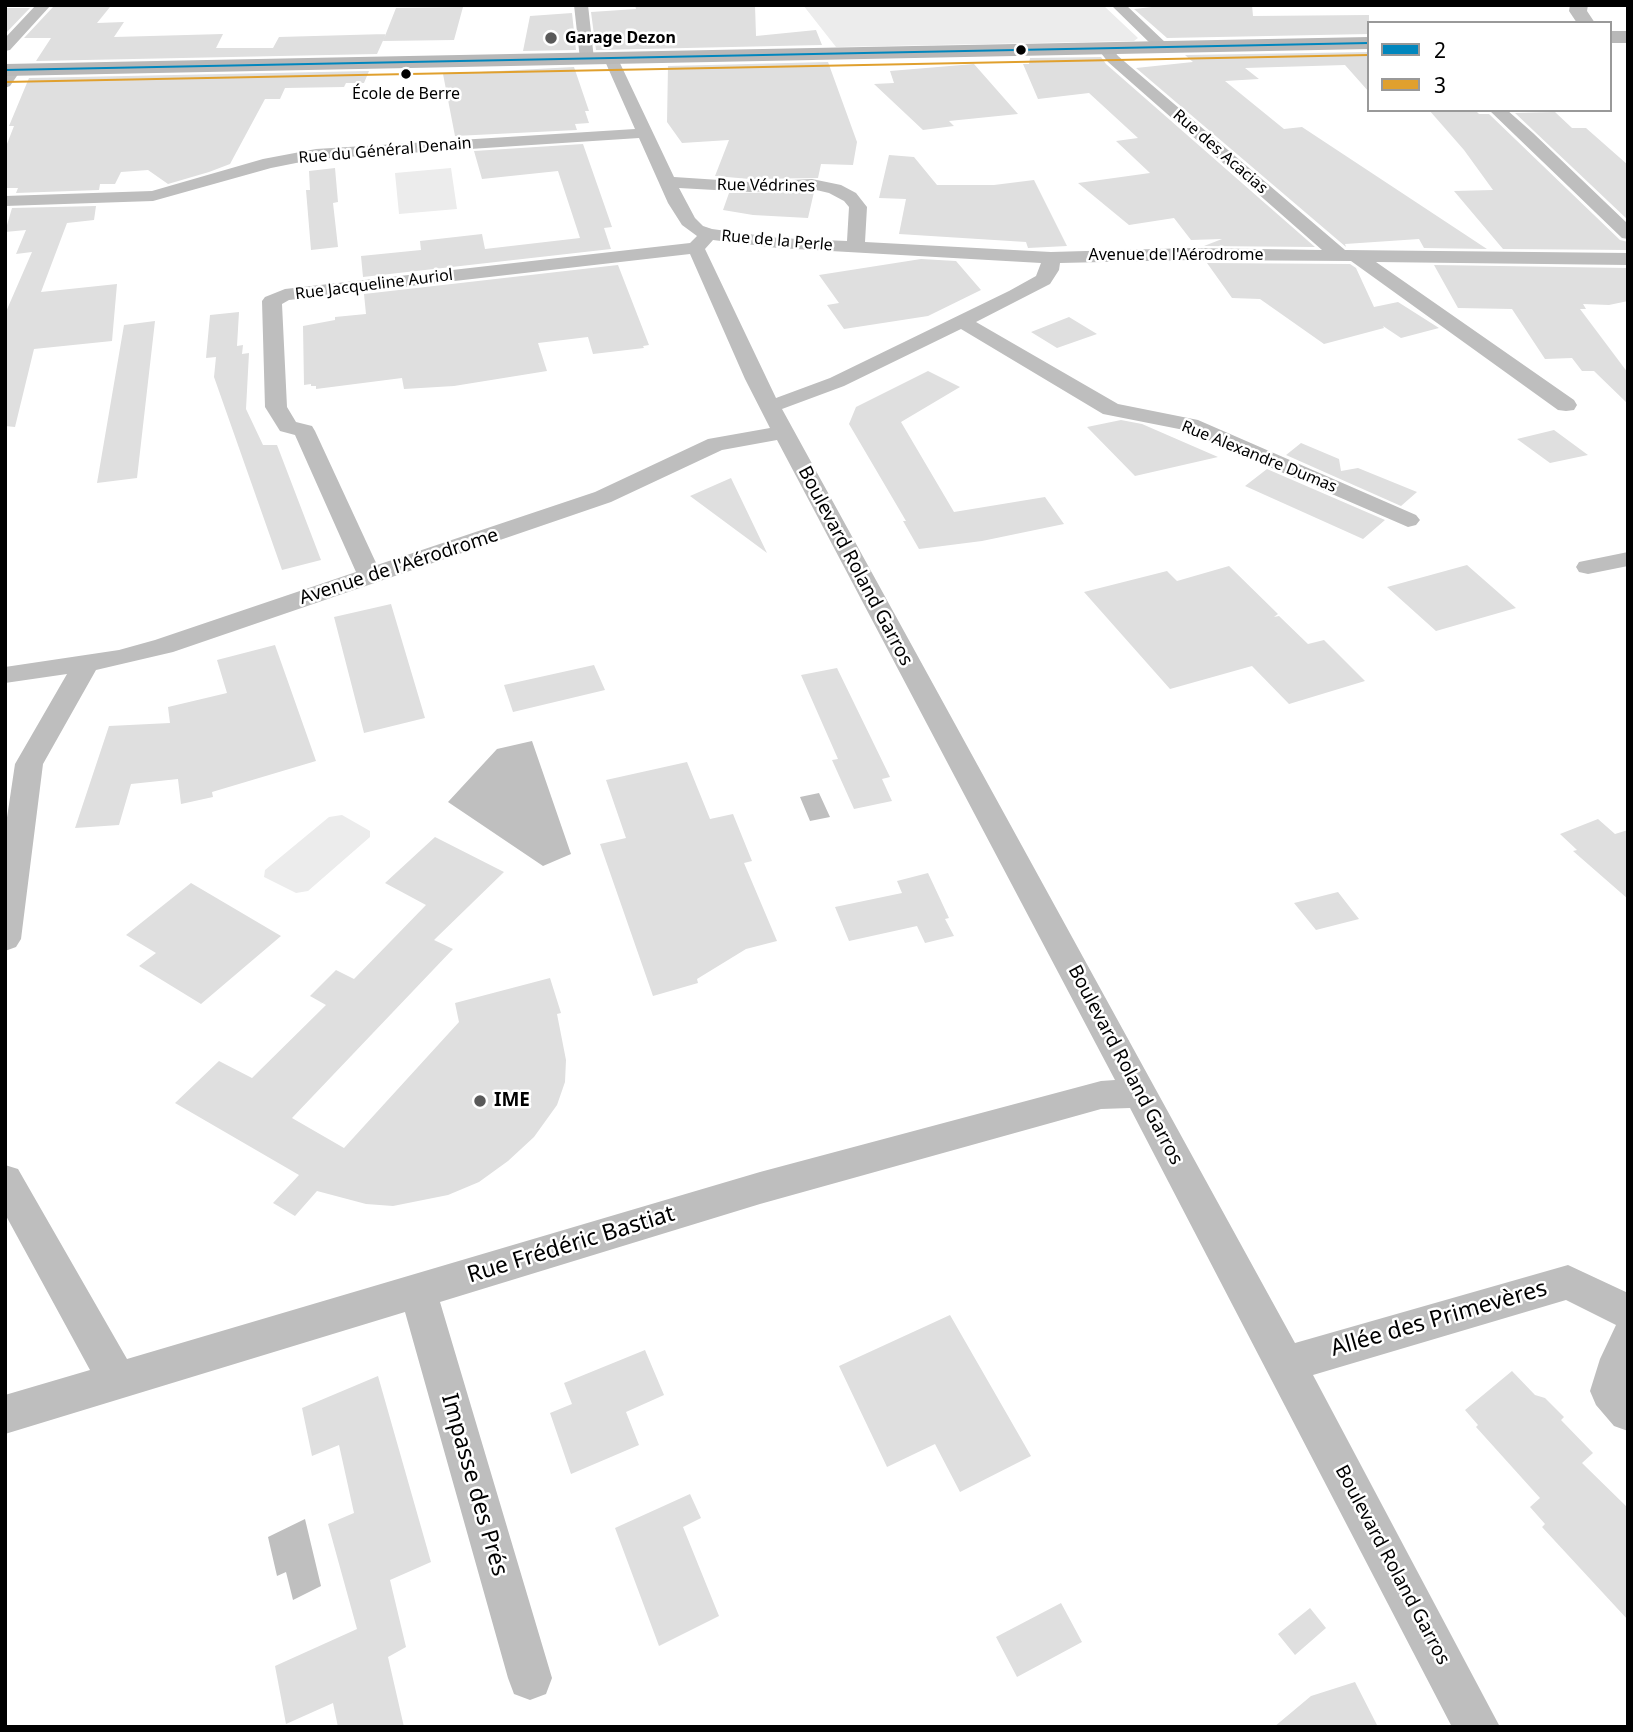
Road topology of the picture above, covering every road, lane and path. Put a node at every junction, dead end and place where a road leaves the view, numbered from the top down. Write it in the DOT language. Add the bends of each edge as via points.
graph roads {
  1 [pos="44,5"];
  2 [pos="581,5"];
  3 [pos="1118,5"];
  4 [pos="1579,5"];
  5 [pos="1585,21"];
  6 [pos="1367,43"];
  7 [pos="5,47"];
  8 [pos="1162,47"];
  9 [pos="1104,48"];
  10 [pos="587,59"];
  11 [pos="611,59"];
  12 [pos="8,74"];
  13 [pos="1498,112"];
  14 [pos="643,133"];
  15 [pos="668,183"];
  16 [pos="5,201"];
  17 [pos="1628,234"];
  18 [pos="702,241"];
  19 [pos="856,247"];
  20 [pos="1346,255"];
  21 [pos="1051,258"];
  22 [pos="1628,259"];
  23 [pos="962,322"];
  24 [pos="1566,405"];
  25 [pos="776,418"];
  26 [pos="1408,520"];
  27 [pos="1628,559"];
  28 [pos="1588,568"];
  29 [pos="370,576"];
  30 [pos="86,664"];
  31 [pos="5,675"];
  32 [pos="5,939"];
  33 [pos="1140,1094"];
  34 [pos="5,1180"];
  35 [pos="418,1292"];
  36 [pos="1628,1312"];
  37 [pos="1628,1339"];
  38 [pos="1286,1364"];
  39 [pos="118,1382"];
  40 [pos="1628,1412"];
  41 [pos="5,1415"];
  42 [pos="530,1678"];
  43 [pos="1478,1727"];
  1 -- 7 [label="street"];
  2 -- 10 [label="street"];
  3 -- 8 [label="street"];
  4 -- 5 [label="street"];
  6 -- 8 [label="main road"];
  8 -- 9 [label="main road"];
  9 -- 11 [label="main road"];
  9 -- 20 [label="street, Rue des Acacias"];
  10 -- 11 [label="main road"];
  10 -- 12 [label="main road"];
  11 -- 14 [label="street, Rue de la Perle"];
  13 -- 17 [label="street"];
  14 -- 15 [label="street, Rue de la Perle"];
  14 -- 16 [label="street, Rue du Général Denain" via="316,154 153,196"];
  15 -- 18 [label="street, Rue de la Perle"];
  15 -- 19 [label="street, Rue Védrines" via="812,184 835,189 858,207"];
  18 -- 19 [label="street, Rue de la Perle"];
  18 -- 25 [label="street"];
  18 -- 29 [label="street, Rue Jacqueline Auriol" via="272,300 276,407 288,426 304,431"];
  19 -- 21 [label="street, Rue de la Perle"];
  20 -- 21 [label="street, Avenue de l'Aérodrome"];
  20 -- 22 [label="street, Avenue de l'Aérodrome"];
  20 -- 24 [label="street, Rue des Acacias"];
  21 -- 23 [label="street, Avenue de l'Aérodrome" via="1043,280"];
  23 -- 25 [label="street, Avenue de l'Aérodrome" via="782,403"];
  23 -- 26 [label="street, Rue Alexandre Dumas" via="1111,409 1190,425"];
  25 -- 29 [label="street, Avenue de l'Aérodrome" via="604,497"];
  25 -- 33 [label="street, Boulevard Roland Garros"];
  27 -- 28 [label="street"];
  29 -- 30 [label="street, Avenue de l'Aérodrome" via="164,646"];
  30 -- 31 [label="street, Avenue de l'Aérodrome"];
  30 -- 32 [label="street" via="29,764"];
  33 -- 35 [label="street, Rue Frédéric Bastiat" via="1101,1094 773,1184"];
  33 -- 38 [label="street, Boulevard Roland Garros"];
  34 -- 39 [label="street"];
  35 -- 39 [label="street, Rue Frédéric Bastiat"];
  35 -- 42 [label="street, Impasse des Prés"];
  36 -- 38 [label="street, Allée des Primevères" via="1568,1282"];
  37 -- 40 [label="street" via="1610,1391"];
  38 -- 43 [label="street, Boulevard Roland Garros"];
  39 -- 41 [label="street, Rue Frédéric Bastiat"];
}
